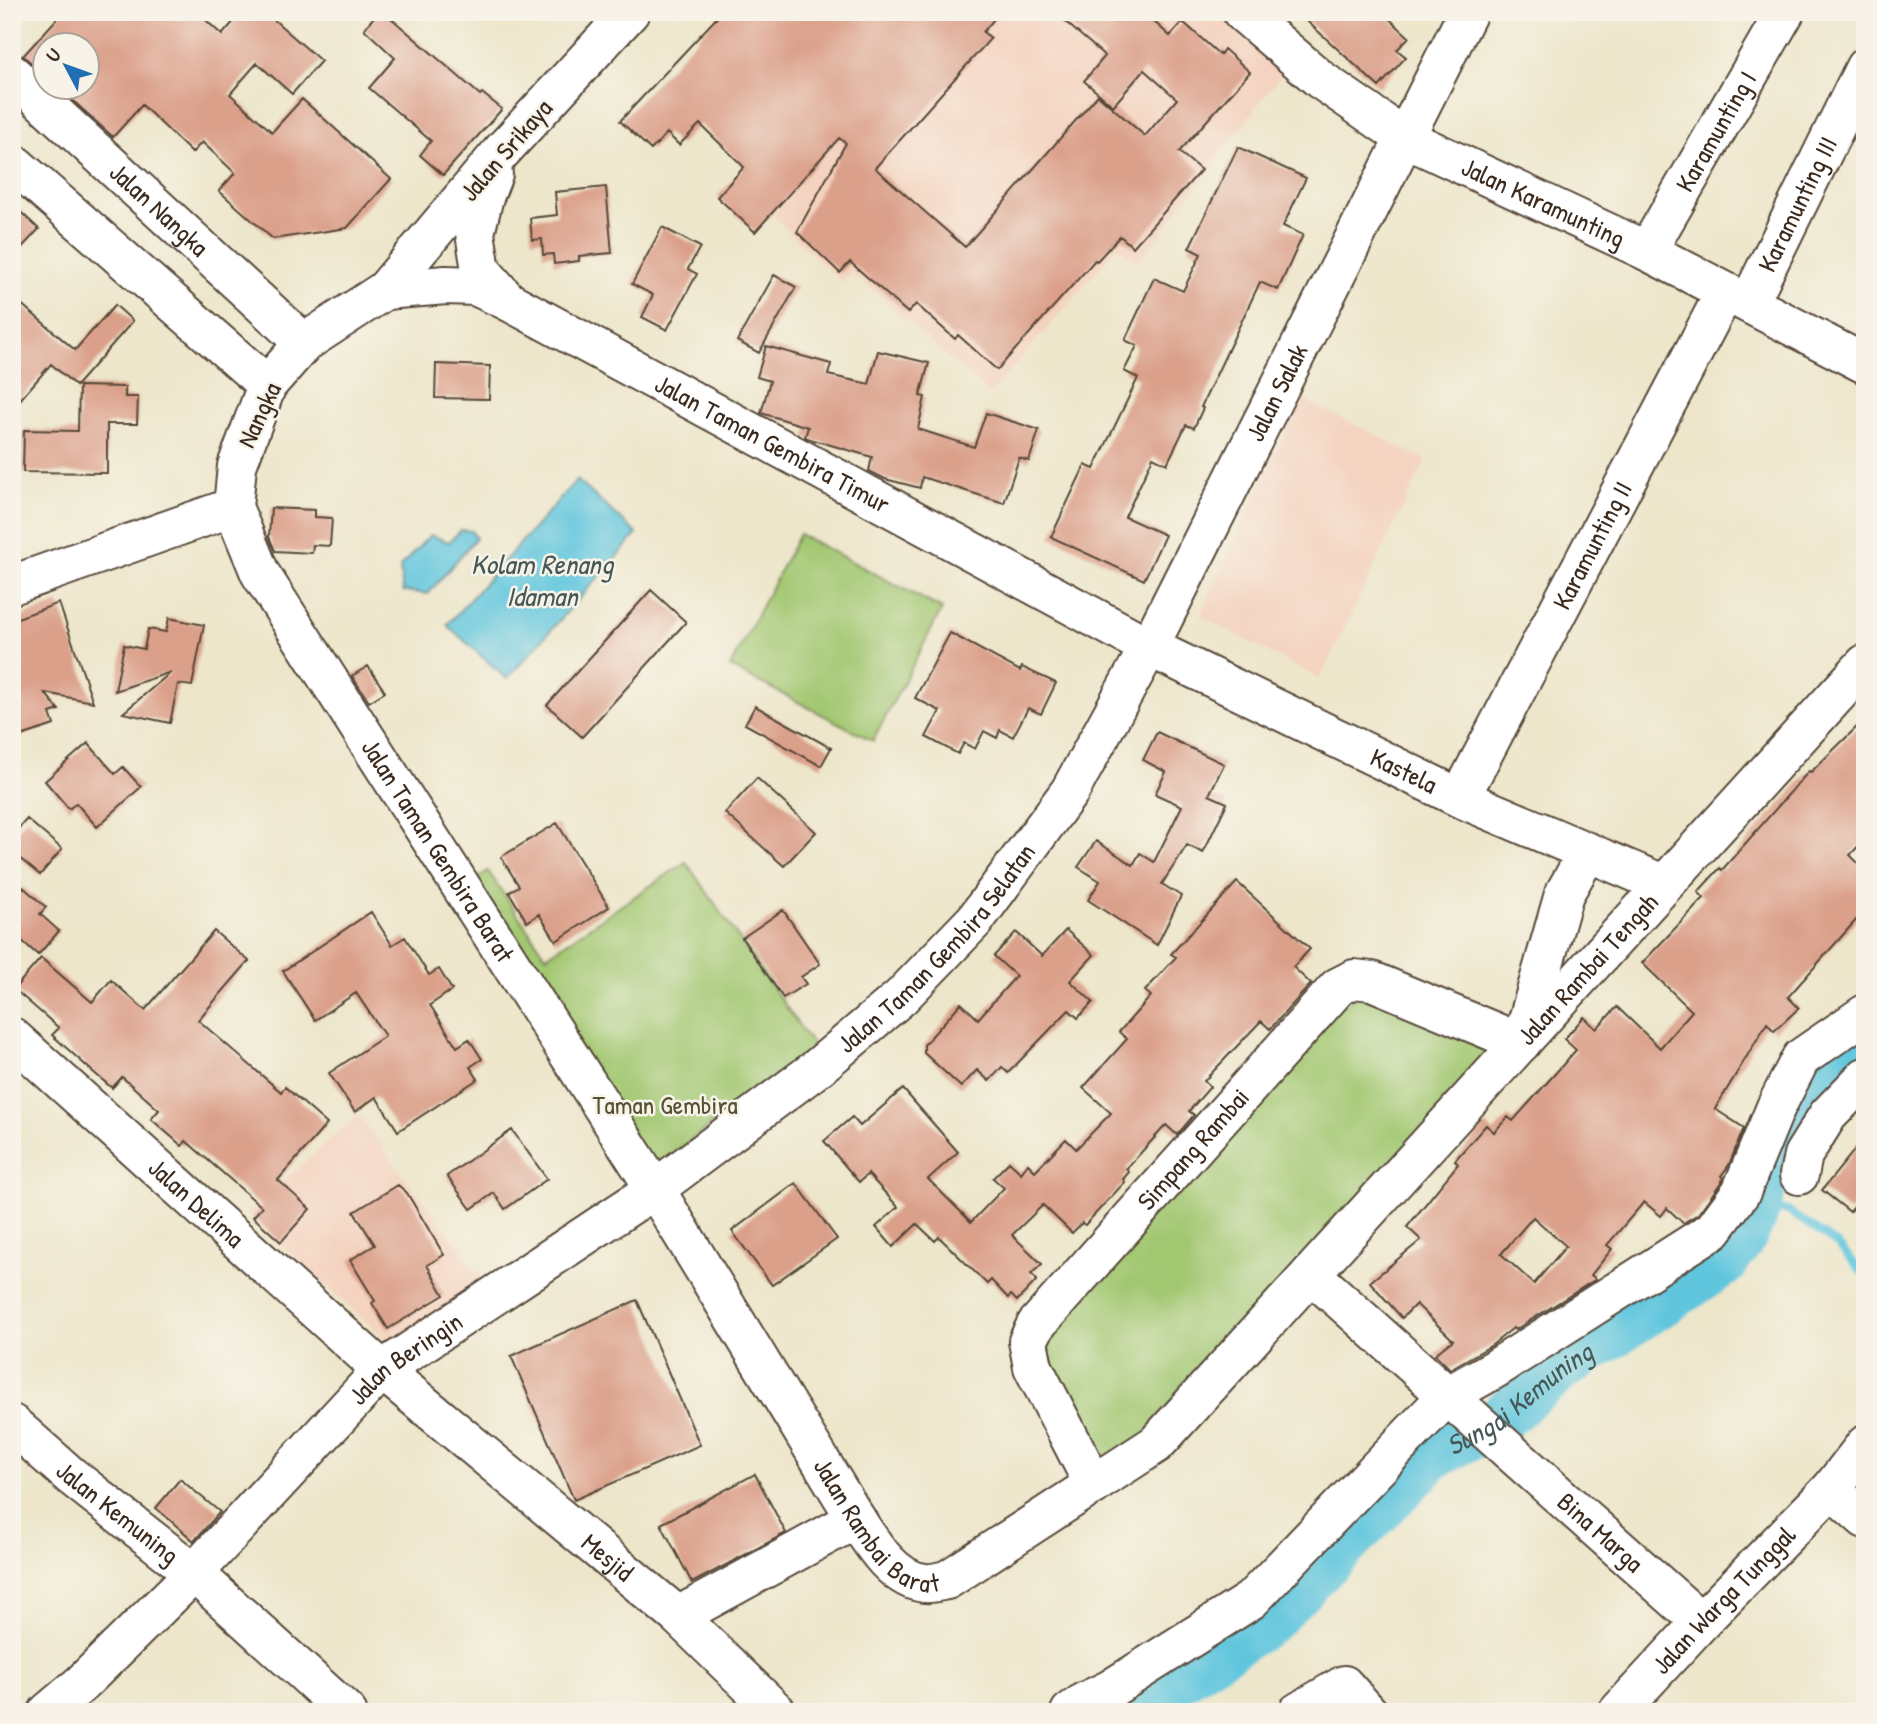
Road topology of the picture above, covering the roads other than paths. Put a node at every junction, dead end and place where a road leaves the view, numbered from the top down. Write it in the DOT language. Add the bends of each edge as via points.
graph roads {
  1 [pos="630,12"];
  2 [pos="1242,12"];
  3 [pos="1468,12"];
  4 [pos="1785,12"];
  5 [pos="1865,67"];
  6 [pos="12,74"];
  7 [pos="1405,138"];
  8 [pos="501,152"];
  9 [pos="12,162"];
  10 [pos="1647,251"];
  11 [pos="385,290"];
  12 [pos="1737,297"];
  13 [pos="508,300"];
  14 [pos="304,343"];
  15 [pos="1865,364"];
  16 [pos="267,385"];
  17 [pos="233,507"];
  18 [pos="12,585"];
  19 [pos="1149,647"];
  20 [pos="1865,664"];
  21 [pos="1460,798"];
  22 [pos="1588,852"];
  23 [pos="1663,884"];
  24 [pos="1865,1014"];
  25 [pos="12,1037"];
  26 [pos="1521,1042"];
  27 [pos="1865,1076"];
  28 [pos="1799,1175"];
  29 [pos="655,1189"];
  30 [pos="1311,1274"];
  31 [pos="382,1370"];
  32 [pos="1449,1398"];
  33 [pos="12,1424"];
  34 [pos="1865,1445"];
  35 [pos="1094,1485"];
  36 [pos="1831,1489"];
  37 [pos="856,1519"];
  38 [pos="1865,1519"];
  39 [pos="194,1573"];
  40 [pos="678,1616"];
  41 [pos="1701,1622"];
  42 [pos="48,1712"];
  43 [pos="346,1712"];
  44 [pos="777,1712"];
  45 [pos="1070,1712"];
  46 [pos="1298,1712"];
  47 [pos="1368,1712"];
  48 [pos="1618,1712"];
  1 -- 8 [label="street, Jalan Srikaya"];
  2 -- 7 [label="street, Jalan Karamunting" via="1321,80"];
  3 -- 7 [label="street, Jalan Salak"];
  4 -- 10 [label="street, Karamunting I"];
  5 -- 12 [label="street, Karamunting III"];
  6 -- 14 [label="street, Jalan Nangka"];
  7 -- 10 [label="street, Jalan Karamunting"];
  7 -- 19 [label="street, Jalan Salak"];
  8 -- 11 [label="street, Jalan Srikaya"];
  8 -- 13 [label="street" via="475,233 481,270"];
  9 -- 16 [label="street"];
  10 -- 12 [label="street, Jalan Karamunting"];
  11 -- 13 [label="street, Jalan Taman Gembira Timur" via="475,286"];
  11 -- 14 [label="street, Nangka"];
  12 -- 15 [label="street, Jalan Karamunting"];
  12 -- 21 [label="street, Karamunting II"];
  13 -- 19 [label="street, Jalan Taman Gembira Timur"];
  14 -- 16 [label="street, Nangka"];
  16 -- 17 [label="street, Nangka" via="237,466"];
  17 -- 18 [label="street"];
  17 -- 29 [label="street, Jalan Taman Gembira Barat" via="260,573"];
  19 -- 21 [label="street, Kastela"];
  19 -- 29 [label="street, Jalan Taman Gembira Selatan" via="1070,791 975,920 901,997 816,1069"];
  20 -- 23 [label="street, Jalan Rambai Tengah"];
  21 -- 22 [label="street, Kastela"];
  22 -- 23 [label="street, Kastela"];
  22 -- 26 [label="street" via="1564,894"];
  23 -- 26 [label="street, Jalan Rambai Tengah"];
  24 -- 32 [label="street" via="1801,1058 1741,1192 1713,1230"];
  25 -- 31 [label="street, Jalan Delima"];
  26 -- 30 [label="street, Jalan Rambai Tengah"];
  26 -- 35 [label="street, Simpang Rambai" via="1372,981 1354,979 1338,987 1036,1325 1028,1341 1033,1367"];
  27 -- 28 [label="street" via="1828,1115 1803,1154"];
  29 -- 31 [label="street, Jalan Beringin"];
  29 -- 37 [label="street, Jalan Rambai Barat"];
  30 -- 32 [label="street"];
  30 -- 35 [label="street, Jalan Rambai Barat" via="1156,1444"];
  31 -- 39 [label="street, Jalan Beringin"];
  31 -- 40 [label="street, Mesjid"];
  32 -- 41 [label="street, Bina Marga"];
  32 -- 45 [label="street" via="1251,1600"];
  33 -- 39 [label="street, Jalan Kemuning"];
  34 -- 36 [label="street, Jalan Warga Tunggal"];
  35 -- 37 [label="street, Jalan Rambai Barat" via="947,1580 925,1583 906,1576 882,1558"];
  36 -- 38 [label="street"];
  36 -- 41 [label="street, Jalan Warga Tunggal"];
  37 -- 40 [label="street"];
  39 -- 42 [label="street, Jalan Beringin"];
  39 -- 43 [label="street, Jalan Kemuning"];
  40 -- 44 [label="street, Mesjid"];
  41 -- 48 [label="street, Jalan Warga Tunggal"];
  46 -- 47 [label="street" via="1344,1685"];
}
